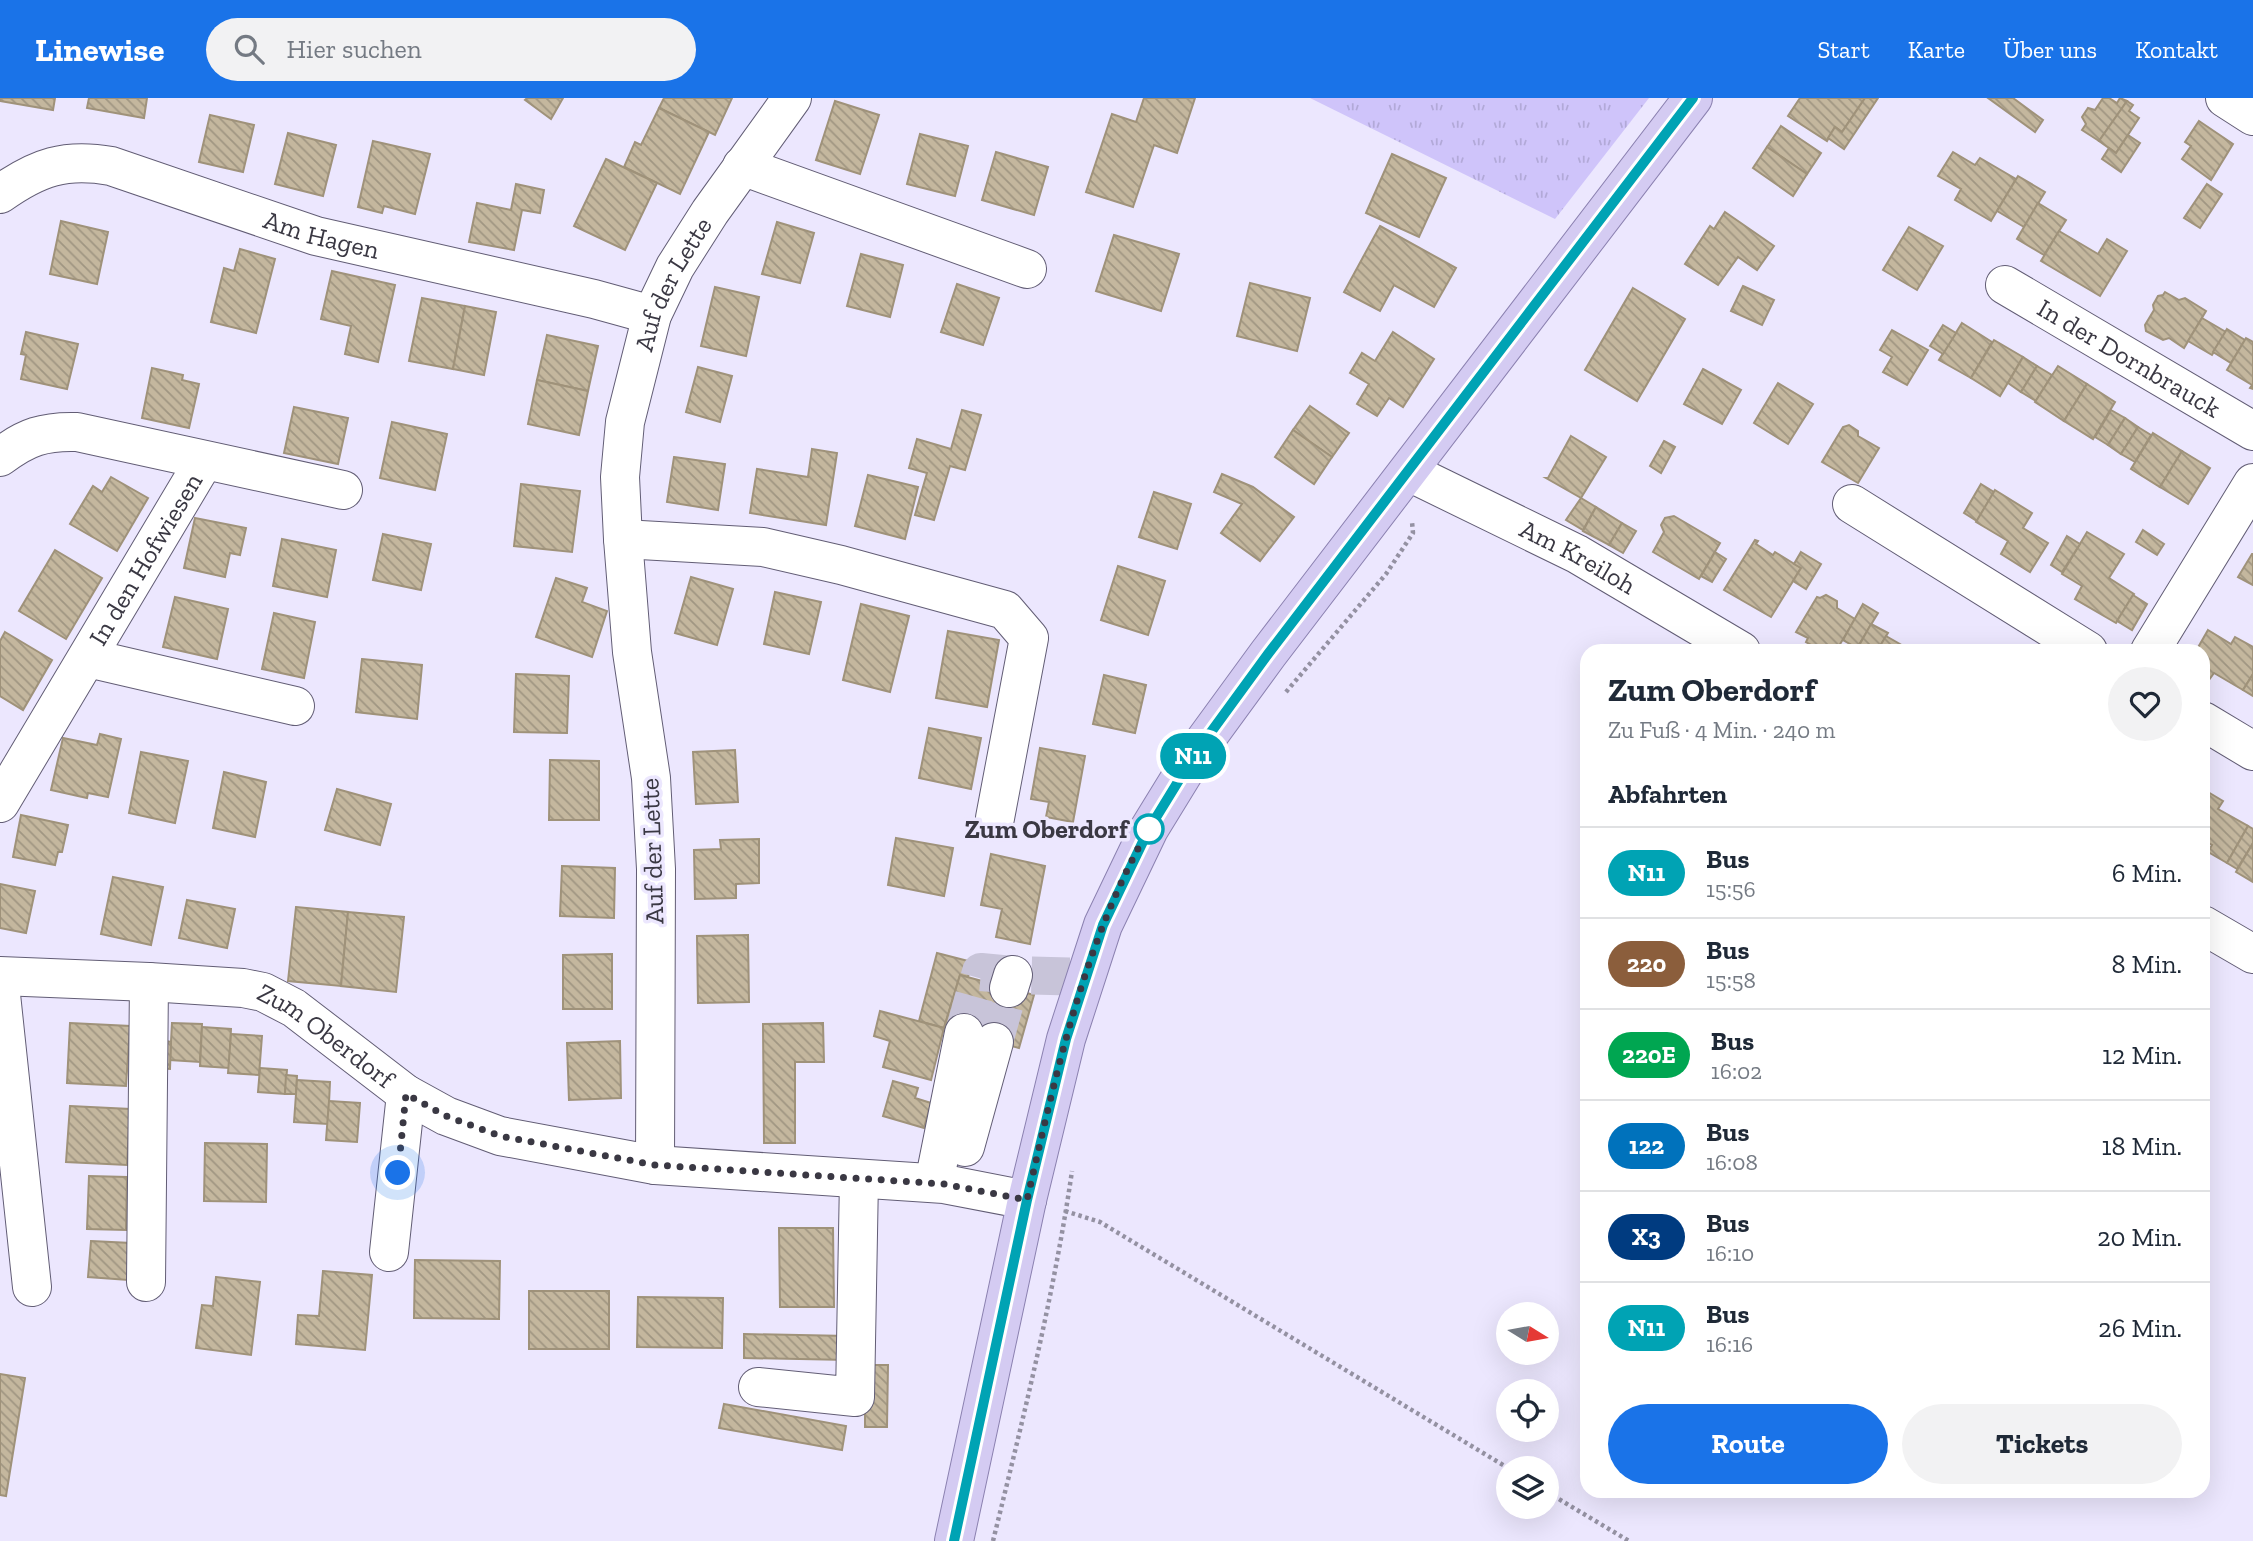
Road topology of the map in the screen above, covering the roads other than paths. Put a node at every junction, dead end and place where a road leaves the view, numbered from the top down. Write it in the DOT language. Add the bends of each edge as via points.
graph roads {
  1 [pos="792,98"];
  2 [pos="1693,98"];
  3 [pos="2225,98"];
  4 [pos="2253,116"];
  5 [pos="742,166"];
  6 [pos="0,194"];
  7 [pos="1027,269"];
  8 [pos="2005,285"];
  9 [pos="652,315"];
  10 [pos="2253,431"];
  11 [pos="0,457"];
  12 [pos="204,461"];
  13 [pos="1409,472"];
  14 [pos="2253,483"];
  15 [pos="343,490"];
  16 [pos="1852,504"];
  17 [pos="622,538"];
  18 [pos="1729,644"];
  19 [pos="2077,644"];
  20 [pos="2154,644"];
  21 [pos="88,658"];
  22 [pos="295,706"];
  23 [pos="2210,725"];
  24 [pos="2253,751"];
  25 [pos="0,803"];
  26 [pos="995,818"];
  27 [pos="2210,929"];
  28 [pos="2253,954"];
  29 [pos="0,976"];
  30 [pos="149,982"];
  31 [pos="0,985"];
  32 [pos="979,1037"];
  33 [pos="406,1094"];
  34 [pos="655,1165"];
  35 [pos="859,1179"];
  36 [pos="944,1185"];
  37 [pos="1027,1200"];
  38 [pos="389,1252"];
  39 [pos="146,1282"];
  40 [pos="32,1287"];
  41 [pos="758,1387"];
  42 [pos="954,1541"];
  1 -- 5 [label="street, Auf der Lette"];
  2 -- 13 [label="main road"];
  3 -- 4 [label="street"];
  5 -- 7 [label="street"];
  5 -- 9 [label="street, Auf der Lette" via="675,267"];
  6 -- 9 [label="street, Am Hagen" via="20,180 62,163 111,166 316,236"];
  8 -- 10 [label="street, In der Dornbrauck"];
  9 -- 17 [label="street, Auf der Lette" via="625,422 620,477"];
  11 -- 12 [label="street, In den Hofwiesen" via="21,440 53,431 77,432"];
  12 -- 15 [label="street, In den Hofwiesen"];
  12 -- 21 [label="street, In den Hofwiesen"];
  13 -- 18 [label="street, Am Kreiloh" via="1577,554"];
  13 -- 37 [label="main road" via="1195,754 1149,829 1085,976"];
  14 -- 20 [label="street"];
  16 -- 19 [label="street"];
  17 -- 26 [label="street" via="763,547 1005,610 1029,638"];
  17 -- 34 [label="street, Auf der Lette" via="632,652 651,778 656,869"];
  21 -- 22 [label="street, In den Hofwiesen"];
  21 -- 25 [label="street, In den Hofwiesen"];
  23 -- 24 [label="street"];
  27 -- 28 [label="street"];
  29 -- 30 [label="street, Zum Oberdorf"];
  30 -- 33 [label="street, Zum Oberdorf" via="243,988 279,998"];
  30 -- 39 [label="street"];
  31 -- 40 [label="street"];
  32 -- 36 [label="street"];
  33 -- 34 [label="street, Zum Oberdorf" via="446,1116 500,1136"];
  33 -- 38 [label="street"];
  34 -- 35 [label="street, Zum Oberdorf"];
  35 -- 36 [label="street, Zum Oberdorf"];
  35 -- 41 [label="street" via="855,1396"];
  36 -- 37 [label="street, Zum Oberdorf"];
  37 -- 42 [label="main road"];
}
